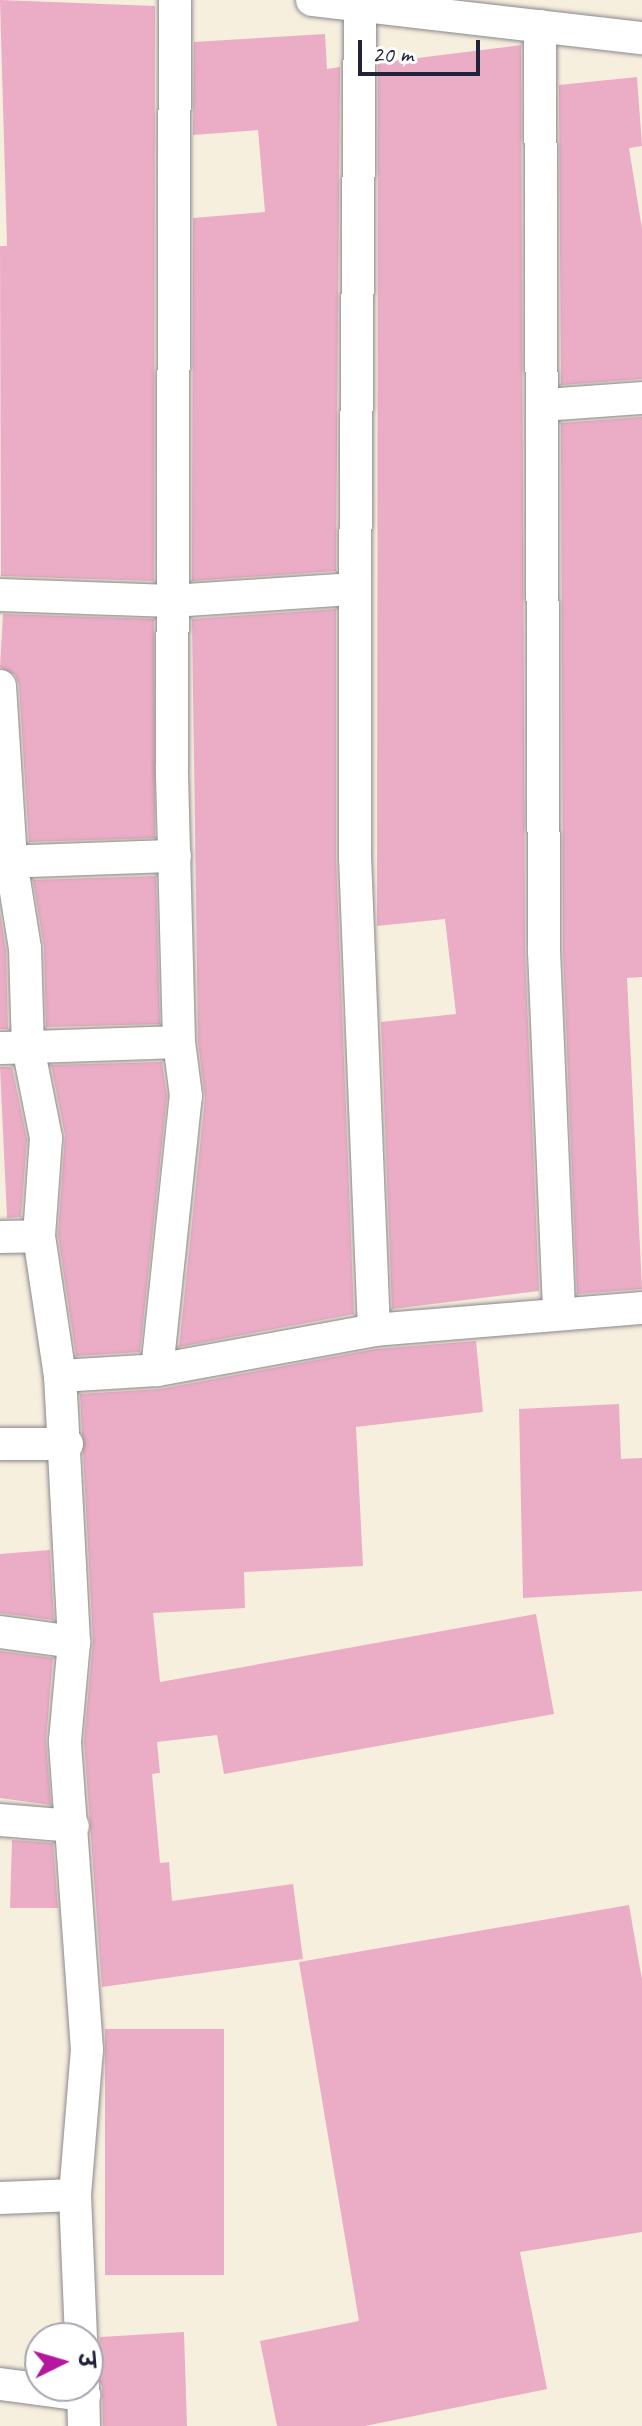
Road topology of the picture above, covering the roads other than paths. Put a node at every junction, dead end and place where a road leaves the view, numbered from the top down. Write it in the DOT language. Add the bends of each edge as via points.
graph roads {
  1 [pos="175,0"];
  2 [pos="312,0"];
  3 [pos="418,5"];
  4 [pos="360,6"];
  5 [pos="540,26"];
  6 [pos="642,38"];
  7 [pos="642,398"];
  8 [pos="544,405"];
  9 [pos="355,589"];
  10 [pos="0,595"];
  11 [pos="172,601"];
  12 [pos="0,686"];
  13 [pos="175,856"];
  14 [pos="6,861"];
  15 [pos="179,1042"];
  16 [pos="14,1048"];
  17 [pos="39,1236"];
  18 [pos="0,1237"];
  19 [pos="642,1308"];
  20 [pos="559,1314"];
  21 [pos="374,1330"];
  22 [pos="157,1370"];
  23 [pos="60,1376"];
  24 [pos="0,1444"];
  25 [pos="67,1444"];
  26 [pos="0,1632"];
  27 [pos="74,1642"];
  28 [pos="0,1820"];
  29 [pos="73,1826"];
  30 [pos="75,2195"];
  31 [pos="0,2198"];
  32 [pos="80,2322"];
  33 [pos="0,2384"];
  34 [pos="24,2389"];
  1 -- 11 [label="street"];
  2 -- 4 [label="street"];
  3 -- 4 [label="street"];
  3 -- 5 [label="street"];
  4 -- 9 [label="street"];
  5 -- 6 [label="street"];
  5 -- 8 [label="street"];
  7 -- 8 [label="street"];
  8 -- 20 [label="street" via="544,951"];
  9 -- 11 [label="street"];
  9 -- 21 [label="street" via="355,857"];
  10 -- 11 [label="street"];
  11 -- 13 [label="street"];
  12 -- 14 [label="street"];
  13 -- 14 [label="street"];
  13 -- 15 [label="street"];
  14 -- 16 [label="street" via="25,948"];
  15 -- 16 [label="street"];
  15 -- 22 [label="street" via="186,1096"];
  16 -- 17 [label="street" via="46,1138"];
  17 -- 18 [label="street"];
  17 -- 23 [label="street"];
  19 -- 20 [label="street"];
  20 -- 21 [label="street"];
  21 -- 22 [label="street"];
  22 -- 23 [label="street"];
  23 -- 25 [label="street"];
  24 -- 25 [label="street"];
  25 -- 27 [label="street"];
  26 -- 27 [label="street"];
  27 -- 29 [label="street" via="65,1741"];
  28 -- 29 [label="street"];
  29 -- 30 [label="street" via="87,2050"];
  30 -- 31 [label="street"];
  30 -- 32 [label="street"];
  33 -- 34 [label="street"];
}
